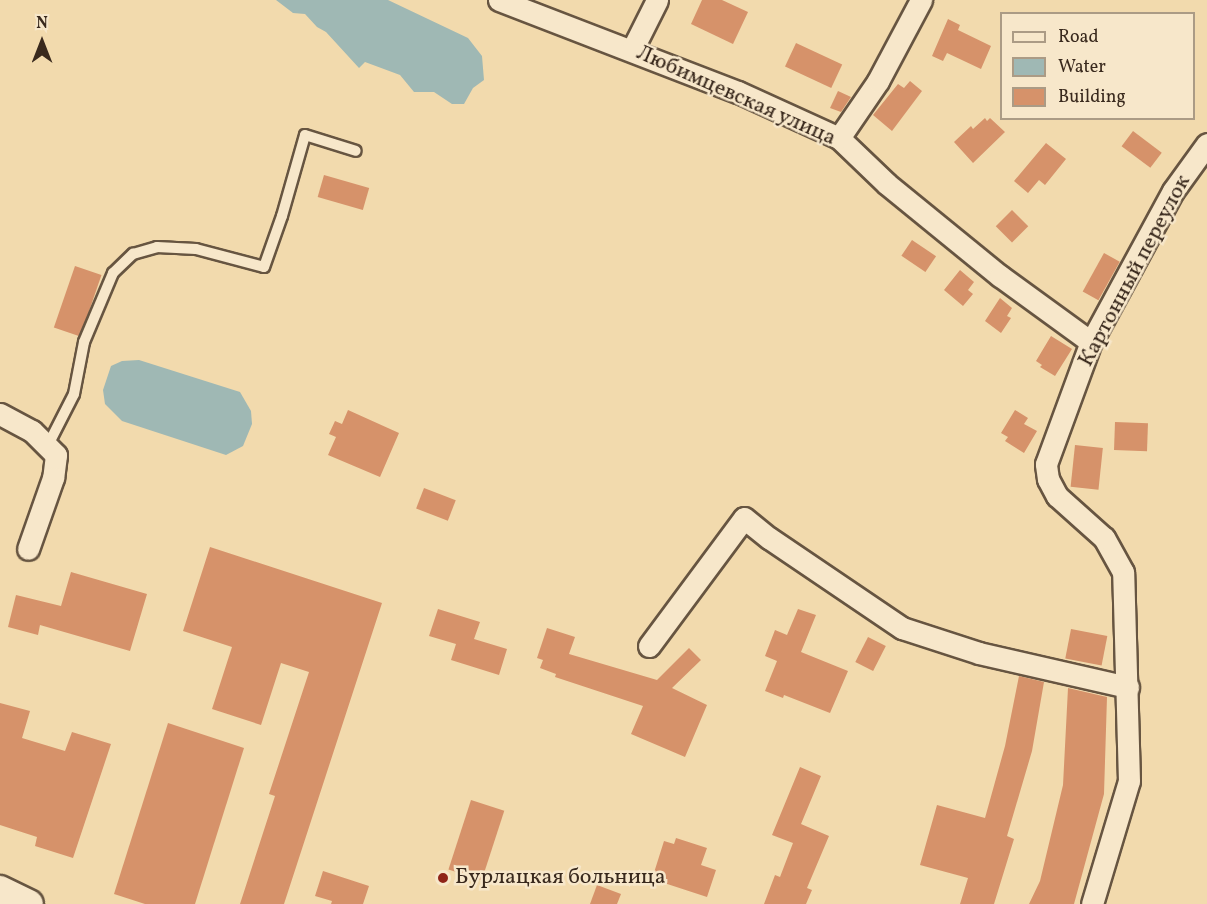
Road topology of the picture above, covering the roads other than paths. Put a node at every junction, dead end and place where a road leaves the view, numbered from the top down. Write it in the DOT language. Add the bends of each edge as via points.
graph roads {
  1 [pos="499,0"];
  2 [pos="657,0"];
  3 [pos="921,0"];
  4 [pos="632,50"];
  5 [pos="839,138"];
  6 [pos="1207,144"];
  7 [pos="356,151"];
  8 [pos="1091,342"];
  9 [pos="0,414"];
  10 [pos="47,447"];
  11 [pos="28,549"];
  12 [pos="649,646"];
  13 [pos="1128,687"];
  14 [pos="0,890"];
  15 [pos="29,904"];
  16 [pos="1092,904"];
  1 -- 4 [label="street, Любимцевская улица"];
  2 -- 4 [label="street"];
  3 -- 5 [label="street" via="878,81"];
  4 -- 5 [label="street, Любимцевская улица"];
  5 -- 8 [label="street, Любимцевская улица" via="887,184 1000,276"];
  6 -- 8 [label="street, Картонный переулок" via="1173,190"];
  7 -- 10 [label="lane" via="305,135 264,267 196,249 157,247 133,254 112,273 84,342 74,394"];
  8 -- 13 [label="street, Картонный переулок" via="1046,464 1048,479 1058,496 1104,538 1123,572"];
  9 -- 10 [label="street" via="32,431"];
  10 -- 11 [label="street" via="56,455 52,478"];
  12 -- 13 [label="street" via="744,518 902,628 978,653"];
  13 -- 16 [label="street, Картонный переулок" via="1129,781"];
  14 -- 15 [label="main road"];
}
